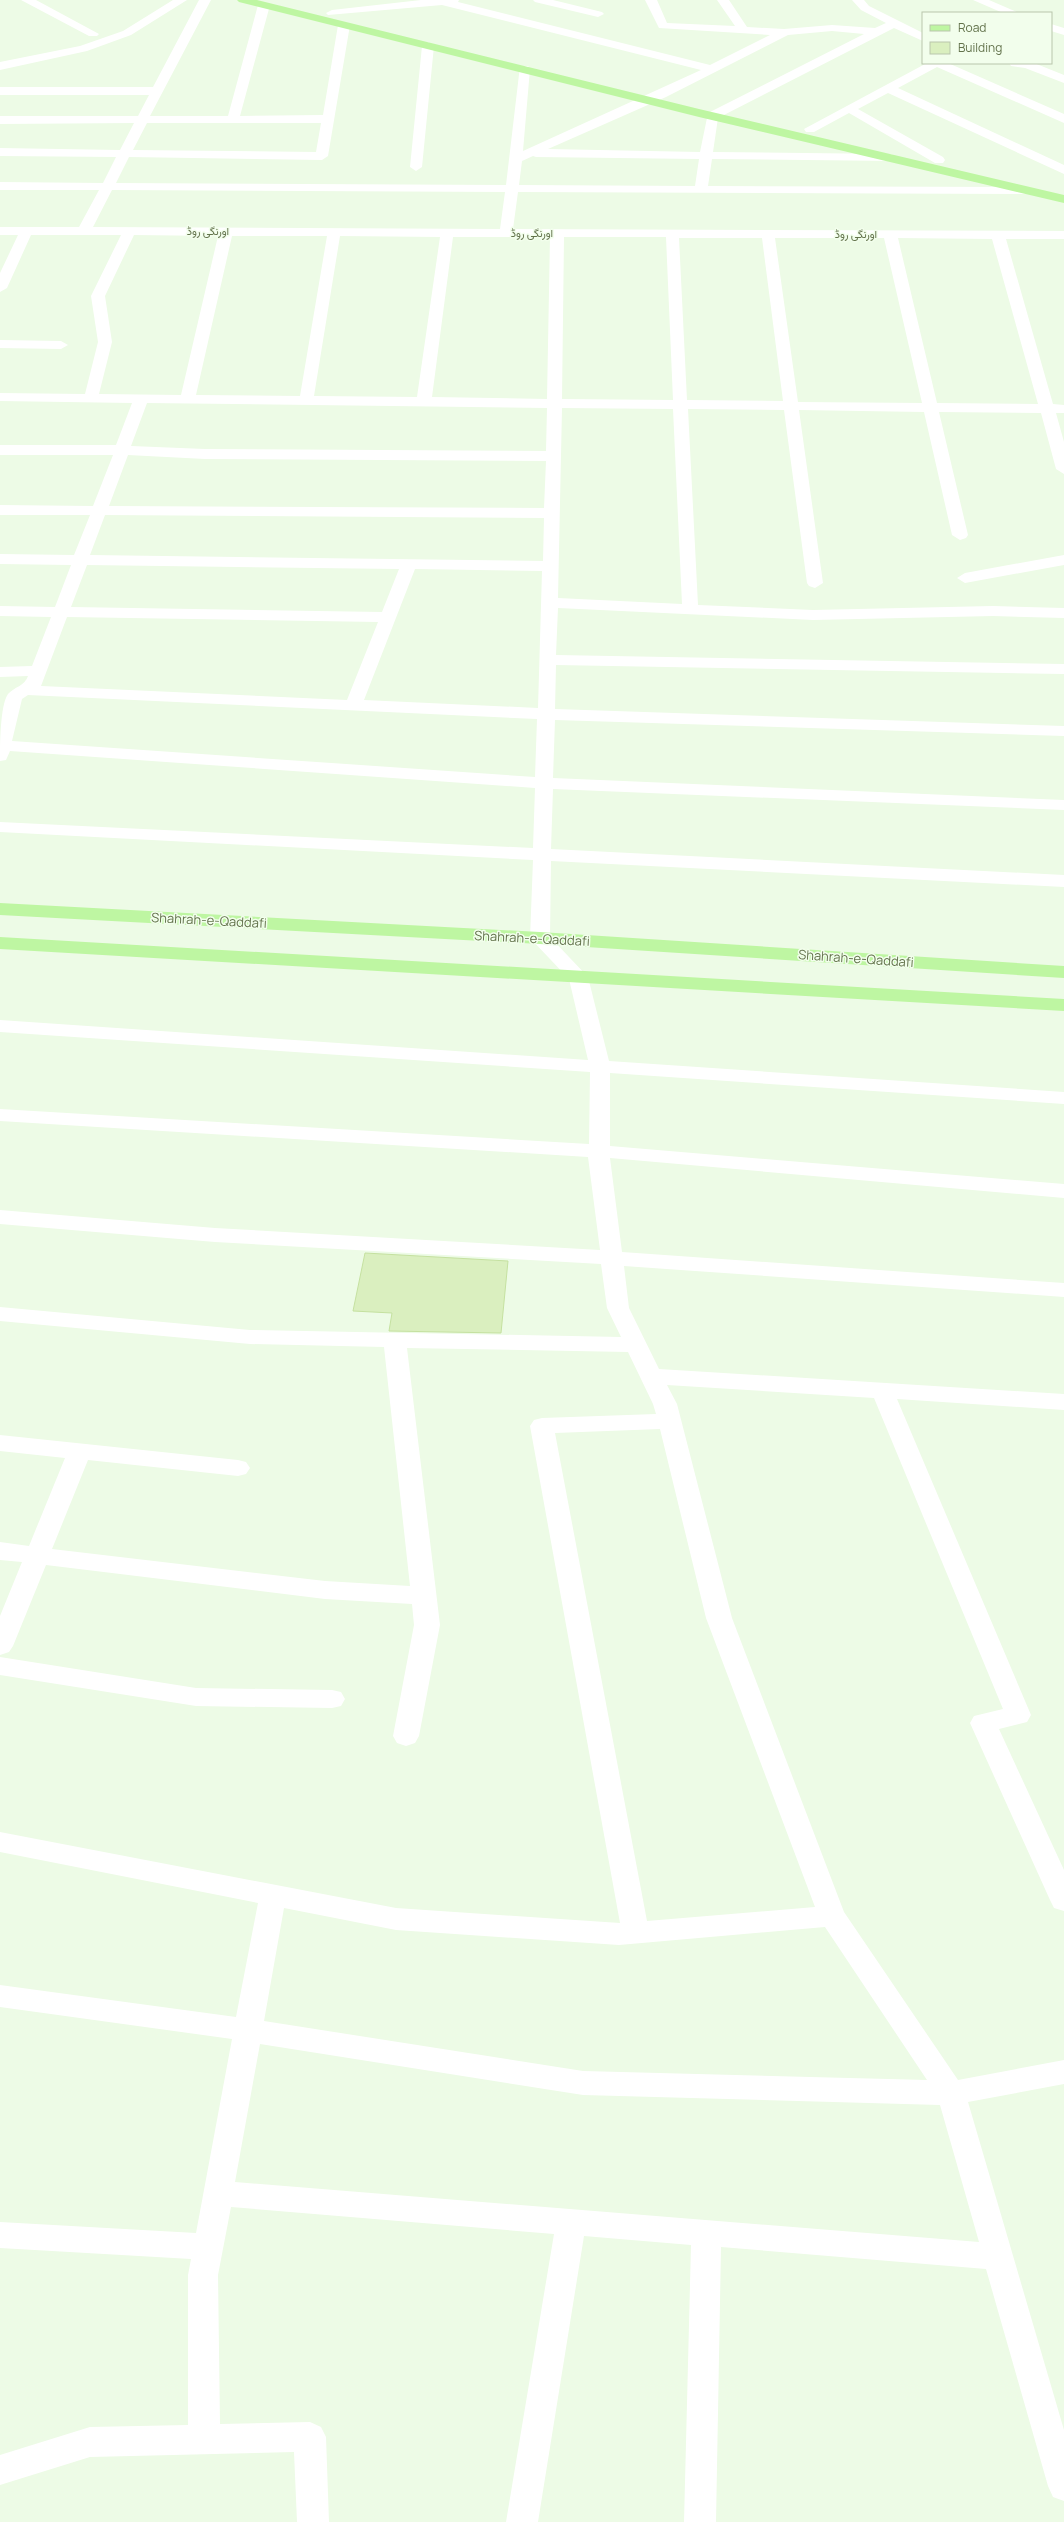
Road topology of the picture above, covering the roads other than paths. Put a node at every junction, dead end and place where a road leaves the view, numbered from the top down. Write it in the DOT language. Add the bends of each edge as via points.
graph roads {
  1 [pos="27,0"];
  2 [pos="181,0"];
  3 [pos="205,0"];
  4 [pos="243,0"];
  5 [pos="280,0"];
  6 [pos="446,0"];
  7 [pos="539,0"];
  8 [pos="651,0"];
  9 [pos="723,0"];
  10 [pos="858,0"];
  11 [pos="979,0"];
  12 [pos="264,5"];
  13 [pos="1011,12"];
  14 [pos="332,13"];
  15 [pos="598,14"];
  16 [pos="895,23"];
  17 [pos="344,25"];
  18 [pos="1052,27"];
  19 [pos="743,30"];
  20 [pos="785,32"];
  21 [pos="876,32"];
  22 [pos="1064,32"];
  23 [pos="93,34"];
  24 [pos="922,37"];
  25 [pos="428,46"];
  26 [pos="935,64"];
  27 [pos="939,64"];
  28 [pos="1019,64"];
  29 [pos="1057,64"];
  30 [pos="0,66"];
  31 [pos="524,69"];
  32 [pos="711,69"];
  33 [pos="1064,79"];
  34 [pos="888,88"];
  35 [pos="0,91"];
  36 [pos="157,91"];
  37 [pos="662,94"];
  38 [pos="648,100"];
  39 [pos="850,108"];
  40 [pos="724,109"];
  41 [pos="712,116"];
  42 [pos="233,119"];
  43 [pos="328,119"];
  44 [pos="1064,119"];
  45 [pos="0,120"];
  46 [pos="142,120"];
  47 [pos="810,129"];
  48 [pos="0,152"];
  49 [pos="529,153"];
  50 [pos="124,154"];
  51 [pos="706,156"];
  52 [pos="890,158"];
  53 [pos="516,159"];
  54 [pos="939,160"];
  55 [pos="416,167"];
  56 [pos="1064,170"];
  57 [pos="0,186"];
  58 [pos="107,186"];
  59 [pos="512,188"];
  60 [pos="701,189"];
  61 [pos="1064,190"];
  62 [pos="1029,191"];
  63 [pos="1064,199"];
  64 [pos="0,231"];
  65 [pos="26,231"];
  66 [pos="84,231"];
  67 [pos="130,231"];
  68 [pos="226,231"];
  69 [pos="334,232"];
  70 [pos="447,232"];
  71 [pos="506,232"];
  72 [pos="557,233"];
  73 [pos="672,233"];
  74 [pos="768,234"];
  75 [pos="890,234"];
  76 [pos="998,234"];
  77 [pos="1064,235"];
  78 [pos="0,288"];
  79 [pos="0,344"];
  80 [pos="61,345"];
  81 [pos="0,397"];
  82 [pos="91,398"];
  83 [pos="141,399"];
  84 [pos="187,400"];
  85 [pos="306,401"];
  86 [pos="424,403"];
  87 [pos="556,404"];
  88 [pos="680,406"];
  89 [pos="792,407"];
  90 [pos="930,408"];
  91 [pos="1047,409"];
  92 [pos="1064,409"];
  93 [pos="0,450"];
  94 [pos="122,450"];
  95 [pos="554,456"];
  96 [pos="1064,469"];
  97 [pos="0,510"];
  98 [pos="100,510"];
  99 [pos="552,513"];
  100 [pos="960,535"];
  101 [pos="0,559"];
  102 [pos="81,560"];
  103 [pos="1064,560"];
  104 [pos="409,564"];
  105 [pos="550,566"];
  106 [pos="965,578"];
  107 [pos="815,583"];
  108 [pos="549,603"];
  109 [pos="690,608"];
  110 [pos="0,611"];
  111 [pos="62,612"];
  112 [pos="1064,613"];
  113 [pos="389,617"];
  114 [pos="546,660"];
  115 [pos="1064,669"];
  116 [pos="39,671"];
  117 [pos="0,672"];
  118 [pos="24,690"];
  119 [pos="354,705"];
  120 [pos="545,714"];
  121 [pos="1064,731"];
  122 [pos="1,749"];
  123 [pos="544,783"];
  124 [pos="1064,805"];
  125 [pos="0,827"];
  126 [pos="542,853"];
  127 [pos="1064,881"];
  128 [pos="0,909"];
  129 [pos="540,938"];
  130 [pos="0,943"];
  131 [pos="1064,972"];
  132 [pos="578,977"];
  133 [pos="1064,1005"];
  134 [pos="0,1026"];
  135 [pos="600,1066"];
  136 [pos="1064,1098"];
  137 [pos="0,1115"];
  138 [pos="599,1151"];
  139 [pos="1064,1191"];
  140 [pos="0,1217"];
  141 [pos="614,1258"];
  142 [pos="1064,1290"];
  143 [pos="0,1314"];
  144 [pos="395,1340"];
  145 [pos="636,1345"];
  146 [pos="651,1376"];
  147 [pos="882,1390"];
  148 [pos="1064,1402"];
  149 [pos="669,1421"];
  150 [pos="0,1442"];
  151 [pos="80,1451"];
  152 [pos="238,1468"];
  153 [pos="0,1551"];
  154 [pos="38,1555"];
  155 [pos="424,1596"];
  156 [pos="0,1646"];
  157 [pos="0,1666"];
  158 [pos="332,1699"];
  159 [pos="406,1736"];
  160 [pos="0,1842"];
  161 [pos="273,1895"];
  162 [pos="1064,1900"];
  163 [pos="832,1916"];
  164 [pos="635,1932"];
  165 [pos="0,1996"];
  166 [pos="248,2030"];
  167 [pos="1064,2072"];
  168 [pos="951,2093"];
  169 [pos="218,2193"];
  170 [pos="571,2222"];
  171 [pos="706,2233"];
  172 [pos="0,2235"];
  173 [pos="208,2247"];
  174 [pos="997,2257"];
  175 [pos="204,2439"];
  176 [pos="0,2470"];
  177 [pos="1064,2486"];
  178 [pos="313,2522"];
  179 [pos="522,2522"];
  180 [pos="700,2522"];
  1 -- 23 [label="street"];
  2 -- 30 [label="street" via="127,33 84,49"];
  3 -- 36 [label="street"];
  4 -- 12 [label="main road"];
  5 -- 14 [label="main road"];
  6 -- 14 [label="street"];
  6 -- 32 [label="street"];
  7 -- 15 [label="street"];
  8 -- 19 [label="street" via="663,26"];
  9 -- 19 [label="street"];
  10 -- 16 [label="street" via="865,8"];
  11 -- 13 [label="street"];
  12 -- 17 [label="main road"];
  12 -- 42 [label="street"];
  14 -- 37 [label="main road"];
  16 -- 21 [label="street"];
  16 -- 24 [label="street"];
  17 -- 25 [label="main road"];
  17 -- 43 [label="street"];
  18 -- 22 [label="street"];
  19 -- 20 [label="street"];
  20 -- 21 [label="street" via="832,28"];
  20 -- 32 [label="street"];
  21 -- 40 [label="street"];
  25 -- 31 [label="main road"];
  25 -- 55 [label="street"];
  26 -- 34 [label="street"];
  27 -- 44 [label="street"];
  28 -- 29 [label="street"];
  28 -- 33 [label="street"];
  31 -- 38 [label="main road"];
  31 -- 53 [label="street"];
  32 -- 37 [label="street"];
  34 -- 39 [label="street"];
  34 -- 56 [label="street"];
  35 -- 36 [label="street"];
  36 -- 46 [label="street"];
  37 -- 38 [label="street"];
  37 -- 40 [label="main road"];
  38 -- 41 [label="main road"];
  38 -- 49 [label="street"];
  39 -- 47 [label="street"];
  39 -- 54 [label="street"];
  40 -- 41 [label="street"];
  40 -- 47 [label="main road"];
  41 -- 51 [label="street"];
  41 -- 52 [label="main road"];
  42 -- 43 [label="street"];
  42 -- 46 [label="street"];
  43 -- 50 [label="street" via="322,156"];
  45 -- 46 [label="street"];
  46 -- 50 [label="street"];
  47 -- 54 [label="main road"];
  48 -- 50 [label="street"];
  49 -- 51 [label="street"];
  49 -- 53 [label="street"];
  50 -- 58 [label="street"];
  51 -- 52 [label="street"];
  51 -- 60 [label="street"];
  52 -- 62 [label="main road"];
  53 -- 59 [label="street"];
  54 -- 61 [label="main road"];
  57 -- 58 [label="street"];
  58 -- 59 [label="street"];
  58 -- 66 [label="street"];
  59 -- 60 [label="street"];
  59 -- 71 [label="street"];
  60 -- 62 [label="street"];
  62 -- 63 [label="main road"];
  64 -- 65 [label="street, اورنگی روڈ"];
  65 -- 66 [label="street, اورنگی روڈ"];
  65 -- 78 [label="street"];
  66 -- 67 [label="street, اورنگی روڈ"];
  67 -- 68 [label="street, اورنگی روڈ"];
  67 -- 82 [label="street" via="98,296 105,342"];
  68 -- 69 [label="street, اورنگی روڈ"];
  68 -- 84 [label="street"];
  69 -- 70 [label="street, اورنگی روڈ"];
  69 -- 85 [label="street"];
  70 -- 71 [label="street, اورنگی روڈ"];
  70 -- 86 [label="street"];
  71 -- 72 [label="street, اورنگی روڈ"];
  72 -- 73 [label="street, اورنگی روڈ"];
  72 -- 87 [label="street"];
  73 -- 74 [label="street, اورنگی روڈ"];
  73 -- 88 [label="street"];
  74 -- 75 [label="street, اورنگی روڈ"];
  74 -- 89 [label="street"];
  75 -- 76 [label="street, اورنگی روڈ"];
  75 -- 90 [label="street"];
  76 -- 77 [label="street, اورنگی روڈ"];
  76 -- 91 [label="street"];
  79 -- 80 [label="street"];
  81 -- 82 [label="street"];
  82 -- 83 [label="street"];
  83 -- 84 [label="street"];
  83 -- 94 [label="street"];
  84 -- 85 [label="street"];
  85 -- 86 [label="street"];
  86 -- 87 [label="street"];
  87 -- 88 [label="street"];
  87 -- 95 [label="street"];
  88 -- 89 [label="street"];
  88 -- 109 [label="street"];
  89 -- 90 [label="street"];
  89 -- 107 [label="street"];
  90 -- 91 [label="street"];
  90 -- 100 [label="street"];
  91 -- 92 [label="street"];
  91 -- 96 [label="street"];
  93 -- 94 [label="street"];
  94 -- 95 [label="street" via="205,454"];
  94 -- 98 [label="street"];
  95 -- 99 [label="street"];
  97 -- 98 [label="street"];
  98 -- 99 [label="street"];
  98 -- 102 [label="street"];
  99 -- 105 [label="street"];
  101 -- 102 [label="street"];
  102 -- 104 [label="street"];
  102 -- 111 [label="street"];
  103 -- 106 [label="street"];
  104 -- 105 [label="street"];
  104 -- 113 [label="street"];
  105 -- 108 [label="street"];
  108 -- 109 [label="street"];
  108 -- 114 [label="street"];
  109 -- 112 [label="street" via="813,615"];
  110 -- 111 [label="street"];
  111 -- 113 [label="street"];
  111 -- 116 [label="street"];
  113 -- 119 [label="street"];
  114 -- 115 [label="street"];
  114 -- 120 [label="street"];
  116 -- 117 [label="street"];
  116 -- 118 [label="street" via="34,684"];
  118 -- 119 [label="street"];
  118 -- 122 [label="street" via="14,697"];
  119 -- 120 [label="street"];
  120 -- 121 [label="street"];
  120 -- 123 [label="street"];
  122 -- 123 [label="street"];
  123 -- 124 [label="street"];
  123 -- 126 [label="street"];
  125 -- 126 [label="street"];
  126 -- 127 [label="street"];
  126 -- 129 [label="street"];
  128 -- 129 [label="main road, Shahrah-e-Qaddafi"];
  129 -- 131 [label="main road, Shahrah-e-Qaddafi"];
  129 -- 132 [label="street"];
  130 -- 132 [label="main road"];
  132 -- 133 [label="main road"];
  132 -- 135 [label="street"];
  134 -- 135 [label="street"];
  135 -- 136 [label="street"];
  135 -- 138 [label="street"];
  137 -- 138 [label="street"];
  138 -- 139 [label="street"];
  138 -- 141 [label="street"];
  140 -- 141 [label="street" via="214,1235"];
  141 -- 142 [label="street"];
  141 -- 145 [label="street" via="618,1308"];
  143 -- 144 [label="street" via="250,1337"];
  144 -- 145 [label="street"];
  144 -- 155 [label="street"];
  145 -- 146 [label="street"];
  146 -- 147 [label="street"];
  146 -- 149 [label="street" via="665,1404"];
  147 -- 148 [label="street"];
  147 -- 162 [label="street" via="1018,1715 983,1722"];
  149 -- 163 [label="street" via="720,1618"];
  149 -- 164 [label="street" via="542,1426"];
  150 -- 151 [label="street"];
  151 -- 152 [label="street"];
  151 -- 154 [label="street"];
  153 -- 154 [label="street"];
  154 -- 155 [label="street" via="325,1590"];
  154 -- 156 [label="street"];
  155 -- 159 [label="street" via="427,1625"];
  157 -- 158 [label="street" via="196,1697"];
  160 -- 161 [label="street"];
  161 -- 164 [label="street" via="396,1918 619,1934"];
  161 -- 166 [label="street"];
  163 -- 164 [label="street"];
  163 -- 168 [label="street"];
  165 -- 166 [label="street"];
  166 -- 168 [label="street" via="583,2083"];
  166 -- 169 [label="street"];
  167 -- 168 [label="street"];
  168 -- 174 [label="street"];
  169 -- 170 [label="street"];
  169 -- 173 [label="street"];
  170 -- 171 [label="street"];
  170 -- 179 [label="street"];
  171 -- 174 [label="street"];
  171 -- 180 [label="street"];
  172 -- 173 [label="street"];
  173 -- 175 [label="street" via="203,2275"];
  174 -- 177 [label="street"];
  175 -- 176 [label="street" via="90,2442"];
  175 -- 178 [label="street" via="310,2437"];
}
